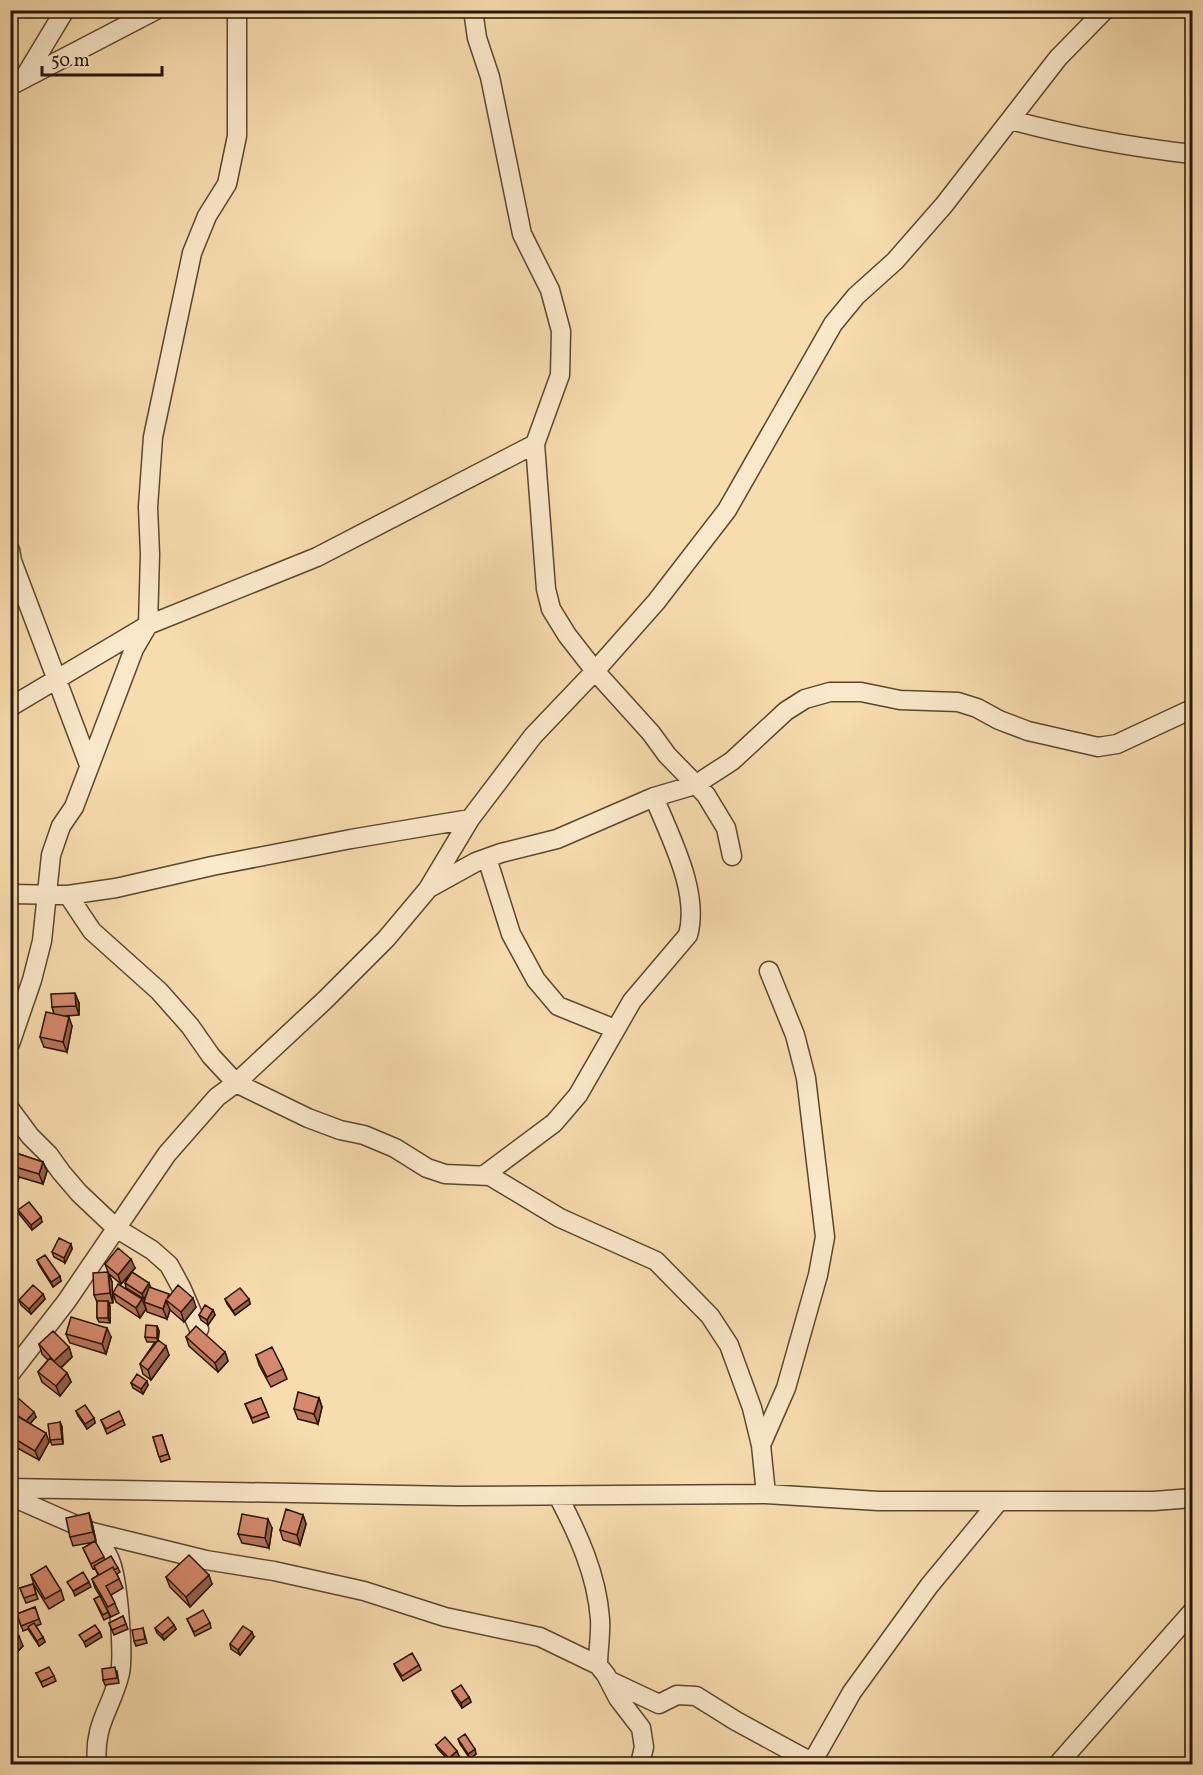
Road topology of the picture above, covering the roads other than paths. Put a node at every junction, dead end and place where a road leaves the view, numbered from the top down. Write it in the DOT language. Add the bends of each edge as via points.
graph roads {
  1 [pos="64,10"];
  2 [pos="156,10"];
  3 [pos="237,10"];
  4 [pos="473,10"];
  5 [pos="1105,10"];
  6 [pos="17,82"];
  7 [pos="1011,120"];
  8 [pos="1192,153"];
  9 [pos="535,444"];
  10 [pos="10,550"];
  11 [pos="148,625"];
  12 [pos="595,671"];
  13 [pos="56,678"];
  14 [pos="10,707"];
  15 [pos="1192,709"];
  16 [pos="675,764"];
  17 [pos="89,765"];
  18 [pos="695,785"];
  19 [pos="654,797"];
  20 [pos="470,819"];
  21 [pos="732,856"];
  22 [pos="487,858"];
  23 [pos="428,889"];
  24 [pos="10,894"];
  25 [pos="69,895"];
  26 [pos="45,896"];
  27 [pos="769,971"];
  28 [pos="615,1029"];
  29 [pos="10,1044"];
  30 [pos="236,1083"];
  31 [pos="10,1109"];
  32 [pos="483,1176"];
  33 [pos="116,1228"];
  34 [pos="199,1329"];
  35 [pos="10,1374"];
  36 [pos="761,1445"];
  37 [pos="10,1488"];
  38 [pos="766,1494"];
  39 [pos="10,1496"];
  40 [pos="558,1496"];
  41 [pos="1192,1498"];
  42 [pos="999,1501"];
  43 [pos="92,1532"];
  44 [pos="1192,1612"];
  45 [pos="598,1665"];
  46 [pos="610,1681"];
  47 [pos="97,1764"];
  48 [pos="640,1764"];
  49 [pos="813,1764"];
  50 [pos="1058,1764"];
  1 -- 6 [label="street"];
  2 -- 6 [label="street"];
  3 -- 11 [label="street" via="237,136 227,184 207,216 192,253 153,437 148,507"];
  4 -- 9 [label="street" via="522,234 550,290 561,331 560,375"];
  5 -- 7 [label="street" via="1058,58"];
  7 -- 8 [label="street" via="1149,149"];
  7 -- 12 [label="street" via="930,221 833,324 728,510 656,602"];
  9 -- 11 [label="street" via="317,557"];
  9 -- 12 [label="street" via="550,609"];
  10 -- 13 [label="street"];
  11 -- 13 [label="street"];
  11 -- 17 [label="street" via="134,650"];
  12 -- 16 [label="street"];
  12 -- 20 [label="street" via="532,736"];
  13 -- 14 [label="street"];
  13 -- 17 [label="street"];
  15 -- 18 [label="street" via="1117,744 1098,747 1028,731 958,702 830,692 805,699 786,711 732,761"];
  16 -- 18 [label="street"];
  16 -- 19 [label="street"];
  17 -- 26 [label="street" via="51,855"];
  18 -- 19 [label="street"];
  18 -- 21 [label="street" via="706,795 726,828"];
  19 -- 22 [label="street" via="557,839"];
  19 -- 28 [label="street" via="689,887 692,923 688,935 632,1001"];
  20 -- 23 [label="street"];
  20 -- 25 [label="street"];
  22 -- 23 [label="street"];
  22 -- 28 [label="street" via="511,934 536,980 558,1006"];
  23 -- 30 [label="street" via="386,939"];
  24 -- 26 [label="street"];
  25 -- 26 [label="street"];
  25 -- 30 [label="street" via="92,931 159,991"];
  26 -- 29 [label="street" via="42,941"];
  27 -- 36 [label="street" via="795,1035 806,1078 825,1237 786,1388"];
  28 -- 32 [label="street" via="578,1095 554,1123"];
  30 -- 32 [label="street" via="308,1118 395,1148 427,1168 445,1174"];
  30 -- 33 [label="street" via="217,1097 166,1154"];
  31 -- 33 [label="street" via="61,1172"];
  32 -- 36 [label="street" via="490,1176 560,1218 656,1261 710,1316 729,1346"];
  33 -- 34 [label="street" via="169,1265"];
  33 -- 35 [label="street" via="66,1302"];
  36 -- 38 [label="street"];
  37 -- 40 [label="street"];
  38 -- 40 [label="street"];
  38 -- 42 [label="street" via="879,1501"];
  39 -- 43 [label="street"];
  40 -- 45 [label="street" via="580,1539 595,1588 600,1619"];
  41 -- 42 [label="street"];
  42 -- 49 [label="street" via="929,1586 852,1692"];
  43 -- 45 [label="street" via="206,1560 364,1591 445,1617 540,1637"];
  43 -- 47 [label="street" via="111,1562 121,1647 121,1671 95,1747"];
  44 -- 50 [label="street"];
  45 -- 46 [label="street"];
  46 -- 48 [label="street" via="641,1728 644,1747"];
  46 -- 49 [label="street" via="659,1704 677,1695 696,1696"];
}
